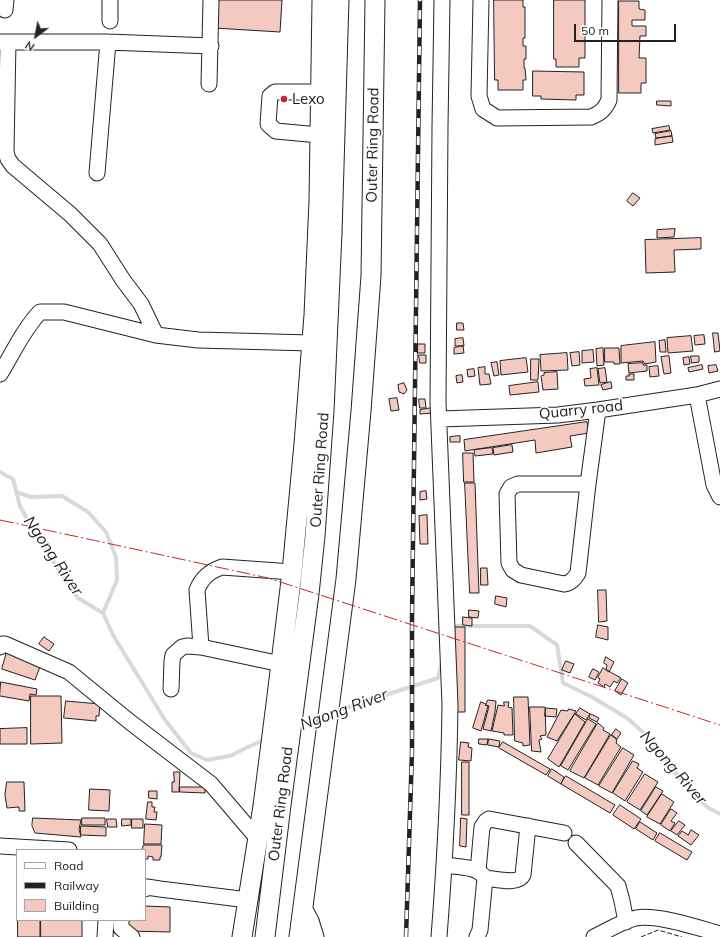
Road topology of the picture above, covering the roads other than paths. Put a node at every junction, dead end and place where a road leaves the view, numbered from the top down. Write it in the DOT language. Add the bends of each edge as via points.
graph roads {
  1 [pos="110,0"];
  2 [pos="211,0"];
  3 [pos="322,0"];
  4 [pos="339,0"];
  5 [pos="374,0"];
  6 [pos="442,0"];
  7 [pos="481,0"];
  8 [pos="610,0"];
  9 [pos="110,21"];
  10 [pos="4,42"];
  11 [pos="108,42"];
  12 [pos="211,46"];
  13 [pos="209,84"];
  14 [pos="320,92"];
  15 [pos="319,135"];
  16 [pos="97,173"];
  17 [pos="319,202"];
  18 [pos="332,233"];
  19 [pos="156,335"];
  20 [pos="312,343"];
  21 [pos="0,374"];
  22 [pos="720,389"];
  23 [pos="697,395"];
  24 [pos="598,410"];
  25 [pos="440,419"];
  26 [pos="588,484"];
  27 [pos="718,488"];
  28 [pos="315,536"];
  29 [pos="293,566"];
  30 [pos="0,647"];
  31 [pos="201,647"];
  32 [pos="281,664"];
  33 [pos="171,689"];
  34 [pos="272,806"];
  35 [pos="528,826"];
  36 [pos="564,833"];
  37 [pos="258,839"];
  38 [pos="576,843"];
  39 [pos="0,846"];
  40 [pos="52,849"];
  41 [pos="444,865"];
  42 [pos="482,875"];
  43 [pos="146,888"];
  44 [pos="248,900"];
  45 [pos="303,910"];
  46 [pos="106,921"];
  47 [pos="120,921"];
  48 [pos="626,922"];
  49 [pos="698,932"];
  50 [pos="720,934"];
  51 [pos="105,937"];
  52 [pos="132,937"];
  53 [pos="242,937"];
  54 [pos="264,937"];
  55 [pos="299,937"];
  56 [pos="314,937"];
  57 [pos="439,937"];
  58 [pos="477,937"];
  59 [pos="594,937"];
  1 -- 9 [label="street"];
  2 -- 12 [label="street"];
  3 -- 14 [label="main road"];
  4 -- 18 [label="main road, Outer Ring Road"];
  5 -- 45 [label="main road, Outer Ring Road" via="371,276 361,411 346,579"];
  6 -- 25 [label="street" via="438,394"];
  7 -- 8 [label="street" via="479,96 483,109 497,118 591,117 601,113 609,100"];
  10 -- 11 [label="street"];
  10 -- 19 [label="street" via="8,159 100,244 141,304"];
  11 -- 12 [label="street"];
  11 -- 16 [label="street"];
  12 -- 13 [label="street"];
  14 -- 15 [label="main road"];
  14 -- 15 [label="street" via="275,92 270,96 268,124 276,131"];
  15 -- 17 [label="main road"];
  17 -- 18 [label="main road"];
  17 -- 20 [label="main road"];
  18 -- 28 [label="main road, Outer Ring Road"];
  19 -- 20 [label="street" via="198,340"];
  19 -- 21 [label="street" via="64,312 40,312"];
  20 -- 29 [label="main road"];
  22 -- 23 [label="street, Quarry road"];
  23 -- 24 [label="street, Quarry road"];
  23 -- 27 [label="street"];
  24 -- 25 [label="street, Quarry road"];
  24 -- 26 [label="street"];
  25 -- 41 [label="street" via="449,647 450,748"];
  26 -- 26 [label="street" via="578,573 574,580 564,584 521,575 513,570 509,563 506,494 511,487 518,484"];
  28 -- 29 [label="main road"];
  28 -- 34 [label="main road, Outer Ring Road" via="296,690"];
  29 -- 31 [label="street" via="222,567 205,576 197,590"];
  29 -- 32 [label="main road"];
  30 -- 37 [label="street" via="5,644 69,672 211,784"];
  31 -- 32 [label="street"];
  31 -- 33 [label="street" via="182,647 173,655"];
  32 -- 34 [label="main road"];
  34 -- 37 [label="main road"];
  34 -- 54 [label="main road, Outer Ring Road"];
  35 -- 36 [label="street"];
  35 -- 42 [label="street" via="521,878 516,881"];
  35 -- 42 [label="street" via="490,819 486,821 482,826"];
  37 -- 44 [label="main road"];
  38 -- 48 [label="street" via="618,886"];
  39 -- 40 [label="street"];
  41 -- 42 [label="street" via="475,869"];
  41 -- 57 [label="street"];
  42 -- 58 [label="street" via="480,930"];
  43 -- 44 [label="street"];
  44 -- 53 [label="main road"];
  45 -- 55 [label="main road, Outer Ring Road"];
  45 -- 56 [label="main road"];
  46 -- 51 [label="street"];
  47 -- 52 [label="street" via="121,928"];
  48 -- 49 [label="street" via="636,918 652,917"];
  48 -- 59 [label="street"];
  49 -- 50 [label="street"];
}
